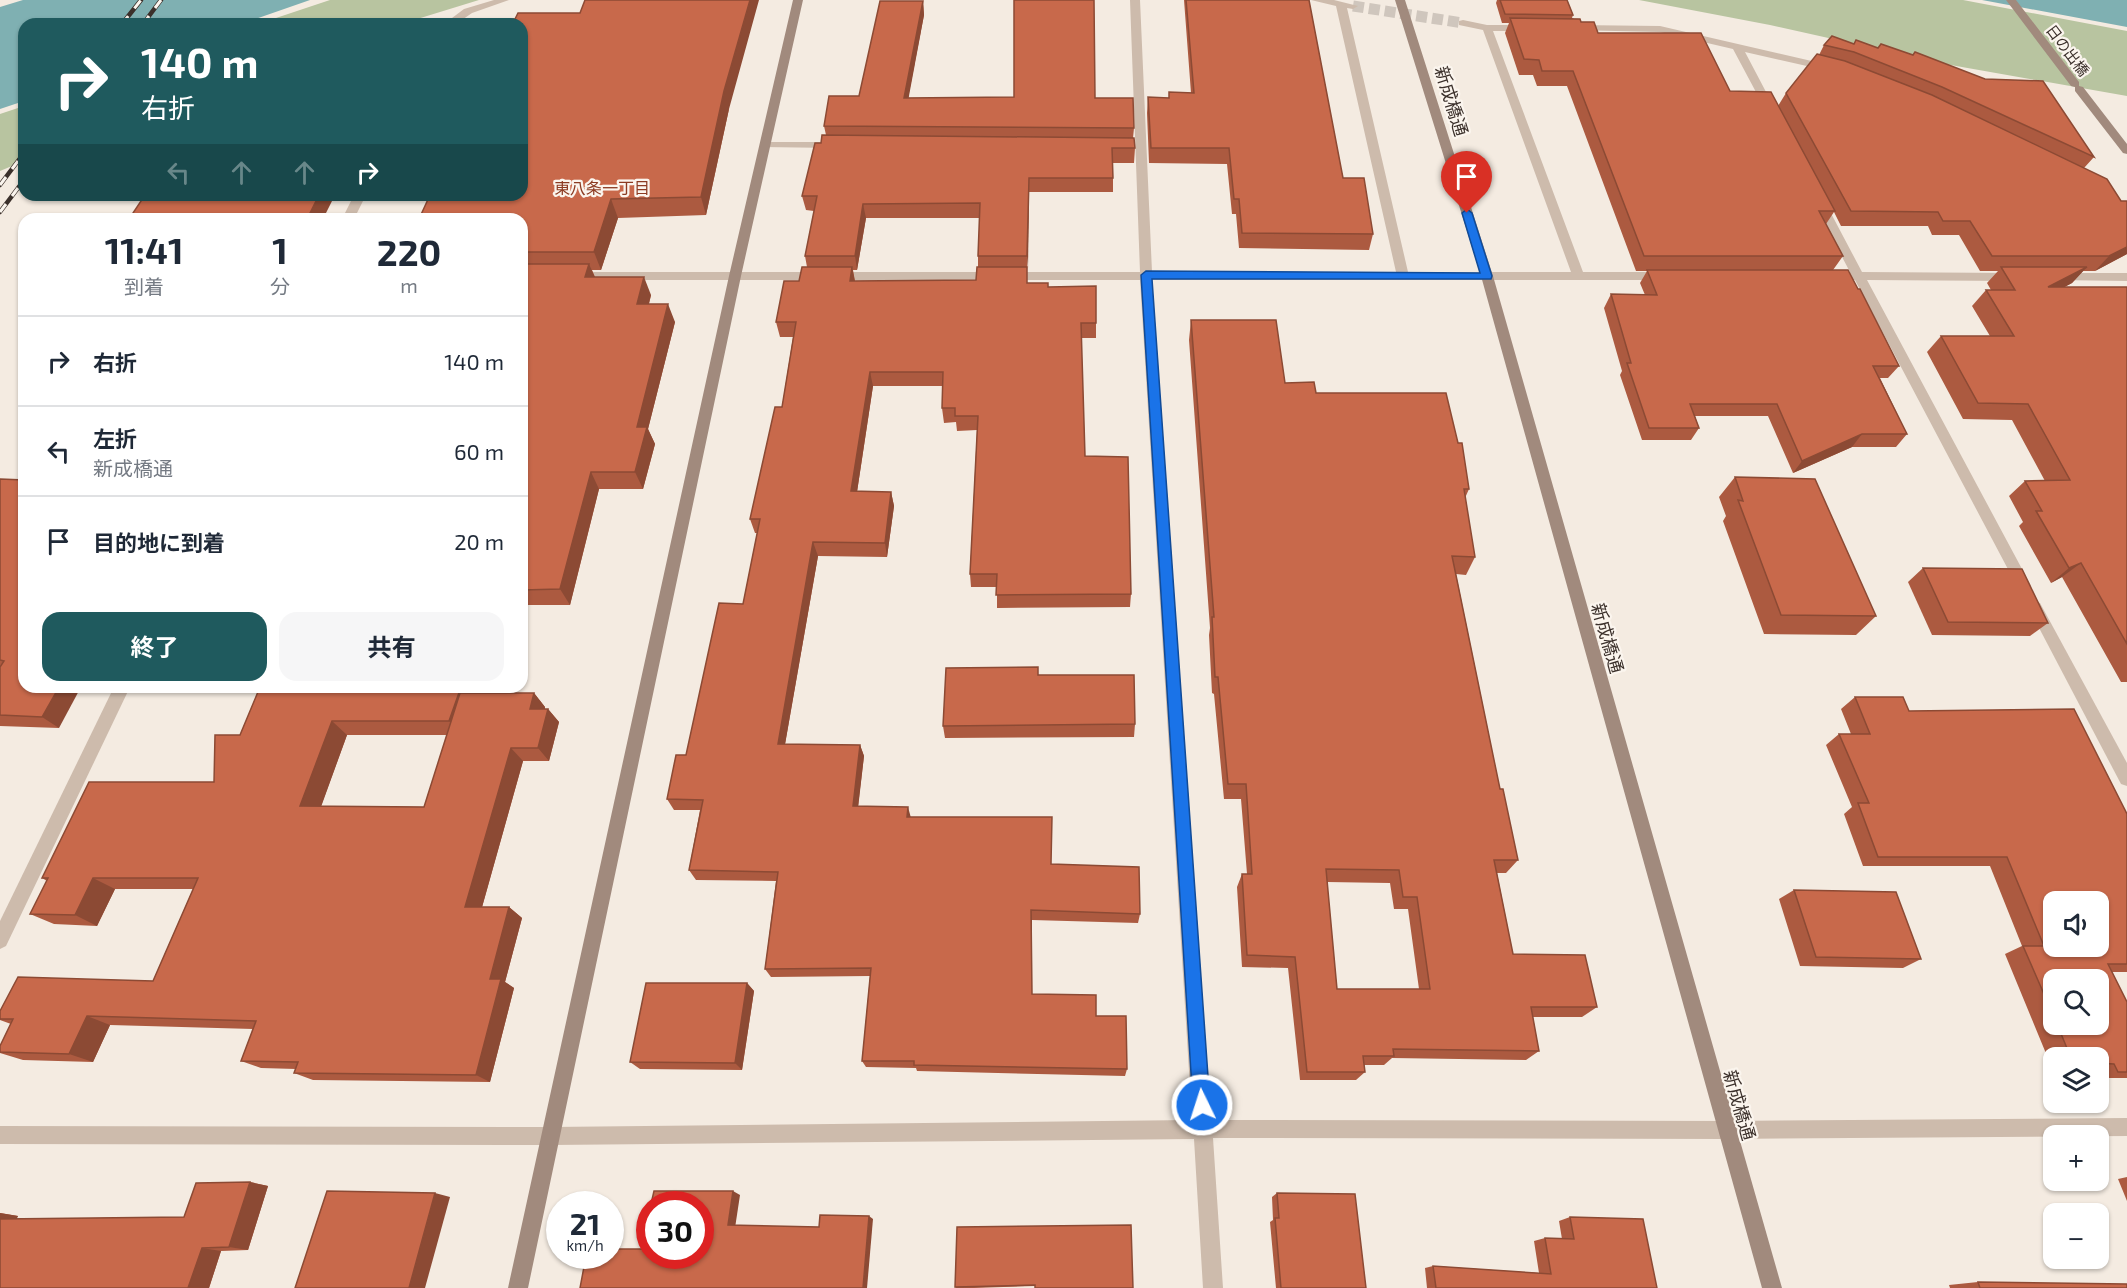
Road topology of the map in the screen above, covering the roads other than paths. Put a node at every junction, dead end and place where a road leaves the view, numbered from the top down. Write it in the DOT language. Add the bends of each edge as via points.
graph roads {
  1 [pos="504,0"];
  2 [pos="798,0"];
  3 [pos="1135,0"];
  4 [pos="1316,0"];
  5 [pos="1400,0"];
  6 [pos="2012,0"];
  7 [pos="458,18"];
  8 [pos="1462,23"];
  9 [pos="1487,28"];
  10 [pos="1533,28"];
  11 [pos="1568,28"];
  12 [pos="1737,45"];
  13 [pos="1840,71"];
  14 [pos="1775,119"];
  15 [pos="765,145"];
  16 [pos="847,145"];
  17 [pos="2127,151"];
  18 [pos="1814,192"];
  19 [pos="1146,275"];
  20 [pos="558,276"];
  21 [pos="735,276"];
  22 [pos="1403,276"];
  23 [pos="1487,276"];
  24 [pos="1579,276"];
  25 [pos="1672,276"];
  26 [pos="1824,276"];
  27 [pos="1859,276"];
  28 [pos="2022,277"];
  29 [pos="2045,277"];
  30 [pos="2127,277"];
  31 [pos="119,693"];
  32 [pos="2127,779"];
  33 [pos="0,940"];
  34 [pos="2127,1127"];
  35 [pos="1203,1129"];
  36 [pos="1727,1130"];
  37 [pos="0,1135"];
  38 [pos="551,1136"];
  39 [pos="518,1288"];
  40 [pos="1213,1288"];
  41 [pos="1772,1288"];
  1 -- 7 [label="street"];
  2 -- 15 [label="street"];
  3 -- 19 [label="street" via="1135,147"];
  4 -- 22 [label="street" via="1347,6"];
  5 -- 23 [label="street, 新成橋通"];
  6 -- 17 [label="street, 日の出橋"];
  8 -- 9 [label="street"];
  9 -- 10 [label="street"];
  9 -- 24 [label="street"];
  11 -- 12 [label="street" via="1660,29"];
  12 -- 13 [label="street"];
  12 -- 14 [label="street"];
  15 -- 16 [label="street"];
  15 -- 21 [label="street"];
  18 -- 27 [label="street"];
  19 -- 21 [label="street"];
  19 -- 22 [label="street"];
  19 -- 35 [label="street"];
  20 -- 21 [label="street"];
  21 -- 38 [label="street"];
  22 -- 23 [label="street"];
  23 -- 24 [label="street"];
  23 -- 36 [label="street, 新成橋通"];
  24 -- 25 [label="street"];
  26 -- 27 [label="street"];
  27 -- 28 [label="street"];
  27 -- 32 [label="street"];
  29 -- 30 [label="street"];
  31 -- 33 [label="street"];
  34 -- 36 [label="street"];
  35 -- 36 [label="street"];
  35 -- 38 [label="street"];
  35 -- 40 [label="street"];
  36 -- 41 [label="street, 新成橋通"];
  37 -- 38 [label="street"];
  38 -- 39 [label="street"];
}
